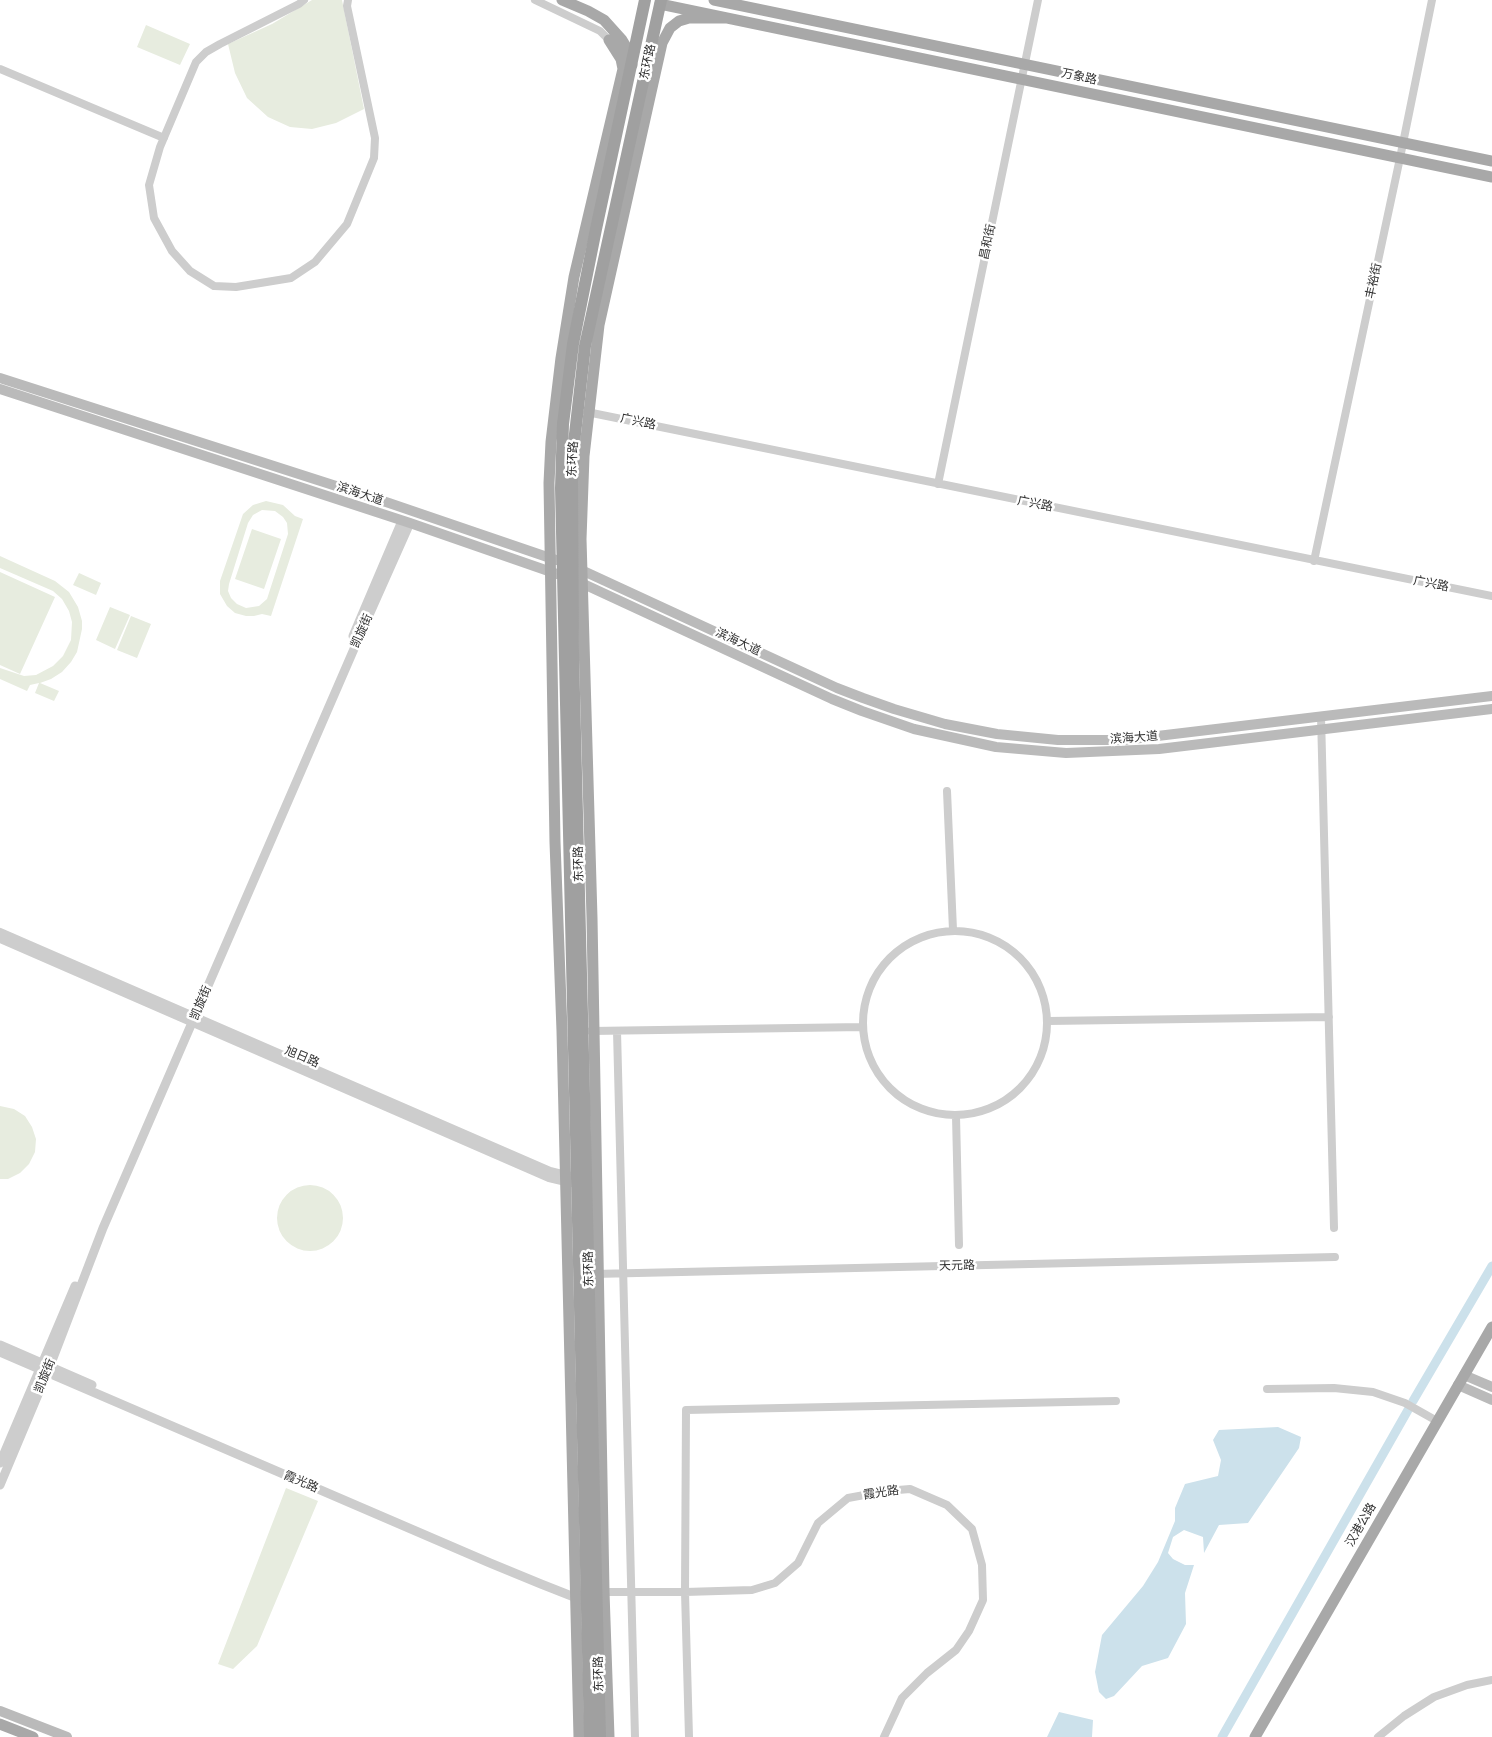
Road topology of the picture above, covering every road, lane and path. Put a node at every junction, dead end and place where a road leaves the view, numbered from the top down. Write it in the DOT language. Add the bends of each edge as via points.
graph roads {
  1 [pos="304,0"];
  2 [pos="348,0"];
  3 [pos="535,0"];
  4 [pos="562,0"];
  5 [pos="645,0"];
  6 [pos="714,0"];
  7 [pos="1038,0"];
  8 [pos="1432,0"];
  9 [pos="660,2"];
  10 [pos="728,2"];
  11 [pos="726,18"];
  12 [pos="609,40"];
  13 [pos="1025,63"];
  14 [pos="632,65"];
  15 [pos="0,70"];
  16 [pos="1022,79"];
  17 [pos="164,138"];
  18 [pos="1403,142"];
  19 [pos="1400,158"];
  20 [pos="1492,161"];
  21 [pos="1492,177"];
  22 [pos="0,378"];
  23 [pos="0,389"];
  24 [pos="583,411"];
  25 [pos="938,484"];
  26 [pos="406,522"];
  27 [pos="1314,561"];
  28 [pos="566,564"];
  29 [pos="567,577"];
  30 [pos="1492,596"];
  31 [pos="1492,696"];
  32 [pos="1492,709"];
  33 [pos="1321,716"];
  34 [pos="1322,729"];
  35 [pos="947,791"];
  36 [pos="952,930"];
  37 [pos="0,932"];
  38 [pos="0,939"];
  39 [pos="1329,1017"];
  40 [pos="191,1019"];
  41 [pos="1048,1021"];
  42 [pos="863,1026"];
  43 [pos="578,1031"];
  44 [pos="617,1031"];
  45 [pos="956,1116"];
  46 [pos="581,1179"];
  47 [pos="1334,1228"];
  48 [pos="959,1246"];
  49 [pos="1335,1257"];
  50 [pos="589,1274"];
  51 [pos="623,1274"];
  52 [pos="1492,1326"];
  53 [pos="1492,1339"];
  54 [pos="0,1345"];
  55 [pos="0,1352"];
  56 [pos="45,1368"];
  57 [pos="1467,1376"];
  58 [pos="1461,1386"];
  59 [pos="1492,1387"];
  60 [pos="1267,1389"];
  61 [pos="1492,1400"];
  62 [pos="1116,1401"];
  63 [pos="1437,1421"];
  64 [pos="0,1463"];
  65 [pos="0,1485"];
  66 [pos="632,1592"];
  67 [pos="685,1592"];
  68 [pos="589,1594"];
  69 [pos="1492,1680"];
  70 [pos="0,1711"];
  71 [pos="0,1724"];
  72 [pos="33,1737"];
  73 [pos="67,1737"];
  74 [pos="579,1737"];
  75 [pos="590,1737"];
  76 [pos="600,1737"];
  77 [pos="609,1737"];
  78 [pos="635,1737"];
  79 [pos="689,1737"];
  80 [pos="884,1737"];
  81 [pos="1254,1737"];
  82 [pos="1262,1737"];
  83 [pos="1378,1737"];
  1 -- 17 [label="street" via="206,52 196,62"];
  2 -- 17 [label="street" via="375,138 374,158 347,224 315,262 291,278 236,287 214,286 190,271 172,250 154,218 149,185"];
  3 -- 12 [label="street" via="600,31"];
  4 -- 14 [label="main road" via="604,20 622,40"];
  5 -- 9 [label="highway"];
  5 -- 14 [label="highway, 东环路"];
  6 -- 10 [label="main road, 万象路"];
  7 -- 13 [label="street, 昌和街"];
  8 -- 18 [label="street, 丰裕街"];
  9 -- 11 [label="main road, 万象路"];
  9 -- 24 [label="highway, 东环路" via="585,346"];
  10 -- 13 [label="main road, 万象路"];
  11 -- 16 [label="main road, 万象路"];
  11 -- 24 [label="main road" via="679,21 670,28 662,43"];
  12 -- 28 [label="main road" via="621,59 623,69 574,276 550,459 549,483"];
  13 -- 16 [label="street, 昌和街"];
  13 -- 18 [label="main road, 万象路"];
  14 -- 28 [label="highway, 东环路" via="596,229 574,344 563,424 561,488"];
  15 -- 17 [label="street"];
  16 -- 19 [label="main road, 万象路"];
  16 -- 25 [label="street, 昌和街"];
  18 -- 19 [label="street, 丰裕街"];
  18 -- 20 [label="main road, 万象路"];
  19 -- 21 [label="main road, 万象路"];
  19 -- 27 [label="street, 丰裕街"];
  22 -- 28 [label="main road, 滨海大道" via="380,500"];
  23 -- 26 [label="main road, 滨海大道"];
  24 -- 25 [label="street, 广兴路"];
  24 -- 28 [label="highway, 东环路" via="572,482"];
  25 -- 27 [label="street, 广兴路"];
  26 -- 29 [label="main road, 滨海大道"];
  26 -- 40 [label="street, 凯旋街"];
  27 -- 30 [label="street, 广兴路"];
  28 -- 29 [label="highway, 东环路"];
  28 -- 29 [label="main road"];
  28 -- 33 [label="main road, 滨海大道" via="837,688 894,709 968,729 1058,740 1124,740"];
  29 -- 34 [label="main road, 滨海大道" via="832,699 899,724 971,742 1042,752 1087,753 1159,749"];
  29 -- 43 [label="highway, 东环路"];
  29 -- 43 [label="main road"];
  31 -- 33 [label="main road, 滨海大道"];
  32 -- 34 [label="main road, 滨海大道"];
  33 -- 34 [label="street"];
  34 -- 39 [label="street"];
  35 -- 36 [label="street"];
  36 -- 41 [label="street" via="982,934 1008,946 1029,967 1043,992"];
  36 -- 42 [label="street" via="921,936 893,953 873,978 863,1008"];
  37 -- 40 [label="street, 旭日路"];
  38 -- 40 [label="street, 旭日路"];
  39 -- 41 [label="street"];
  39 -- 47 [label="street"];
  40 -- 46 [label="street, 旭日路" via="550,1171"];
  40 -- 56 [label="street, 凯旋街"];
  41 -- 45 [label="street" via="1044,1050 1025,1084 1011,1098 985,1111"];
  42 -- 44 [label="street"];
  42 -- 45 [label="street" via="864,1041 875,1071 896,1095 925,1111"];
  43 -- 44 [label="street"];
  43 -- 46 [label="highway, 东环路"];
  43 -- 46 [label="main road"];
  44 -- 51 [label="street"];
  45 -- 48 [label="street"];
  46 -- 50 [label="highway, 东环路"];
  46 -- 50 [label="main road"];
  46 -- 68 [label="main road"];
  49 -- 51 [label="street, 天元路"];
  50 -- 51 [label="street, 天元路"];
  50 -- 68 [label="highway, 东环路"];
  50 -- 68 [label="main road"];
  51 -- 66 [label="street"];
  52 -- 57 [label="main road, 汉港公路"];
  53 -- 57 [label="main road, 汉港公路"];
  54 -- 56 [label="street, 霞光路"];
  55 -- 56 [label="street, 霞光路"];
  56 -- 64 [label="street, 凯旋街"];
  56 -- 65 [label="street, 凯旋街"];
  56 -- 68 [label="street, 霞光路" via="523,1572"];
  57 -- 58 [label="main road, 汉港公路"];
  57 -- 59 [label="main road"];
  58 -- 61 [label="main road"];
  58 -- 63 [label="main road, 汉港公路"];
  58 -- 82 [label="main road, 汉港公路"];
  60 -- 63 [label="street" via="1334,1388 1373,1392 1405,1403"];
  62 -- 67 [label="street" via="686,1410"];
  63 -- 81 [label="main road, 汉港公路"];
  66 -- 67 [label="street, 霞光路"];
  66 -- 68 [label="street, 霞光路"];
  66 -- 78 [label="street"];
  67 -- 79 [label="street"];
  67 -- 80 [label="street, 霞光路" via="752,1590 775,1583 798,1563 818,1523 848,1498 910,1489 947,1505 972,1529 982,1565 982,1600 969,1631 956,1650 927,1672 902,1698"];
  68 -- 74 [label="main road"];
  68 -- 75 [label="highway, 东环路"];
  68 -- 76 [label="highway, 东环路"];
  68 -- 77 [label="main road"];
  69 -- 83 [label="street" via="1434,1697"];
  70 -- 73 [label="main road"];
  71 -- 72 [label="main road"];
}
